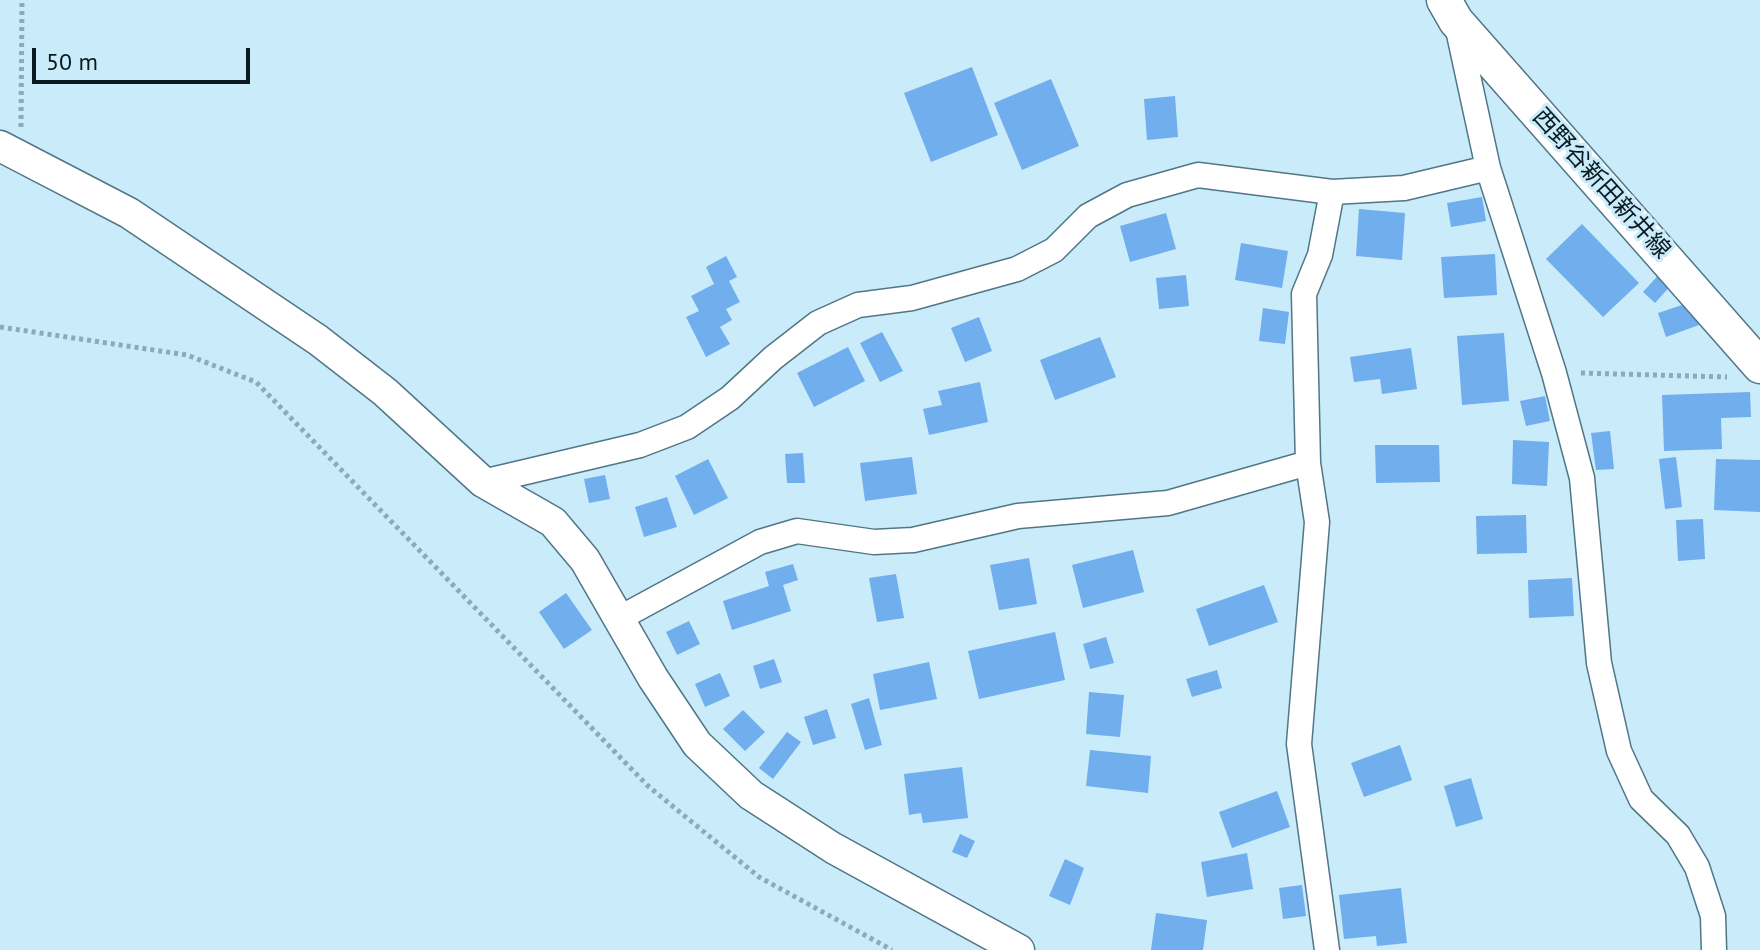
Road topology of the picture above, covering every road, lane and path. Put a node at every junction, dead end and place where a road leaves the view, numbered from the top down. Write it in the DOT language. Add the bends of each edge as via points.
graph roads {
  1 [pos="22,0"];
  2 [pos="1450,10"];
  3 [pos="10,152"];
  4 [pos="1488,168"];
  5 [pos="1332,192"];
  6 [pos="0,327"];
  7 [pos="1760,366"];
  8 [pos="1554,373"];
  9 [pos="1728,377"];
  10 [pos="1308,463"];
  11 [pos="483,482"];
  12 [pos="620,618"];
  13 [pos="892,950"];
  14 [pos="1019,950"];
  15 [pos="1327,950"];
  16 [pos="1714,950"];
  1 -- 3 [label="path"];
  2 -- 4 [label="street"];
  2 -- 7 [label="main road, 西野谷新田新井線"];
  3 -- 11 [label="street" via="129,213 318,340 385,392"];
  4 -- 5 [label="street" via="1404,188"];
  4 -- 8 [label="street"];
  5 -- 10 [label="street" via="1320,255 1304,294"];
  5 -- 11 [label="street" via="1198,175 1127,195 1088,216 1054,250 1017,269 912,298 858,305 818,323 730,398 687,427 640,445"];
  6 -- 13 [label="path" via="187,355 256,382 648,786 759,877"];
  8 -- 9 [label="path"];
  8 -- 16 [label="street" via="1582,478 1599,663 1619,751 1641,799 1678,835 1697,867 1713,916"];
  10 -- 12 [label="street" via="1168,503 1018,516 913,540 874,542 797,531 760,542"];
  10 -- 15 [label="street" via="1317,522 1299,744"];
  11 -- 12 [label="street" via="553,522 585,560"];
  12 -- 14 [label="street" via="697,744 751,795 833,848"];
}
